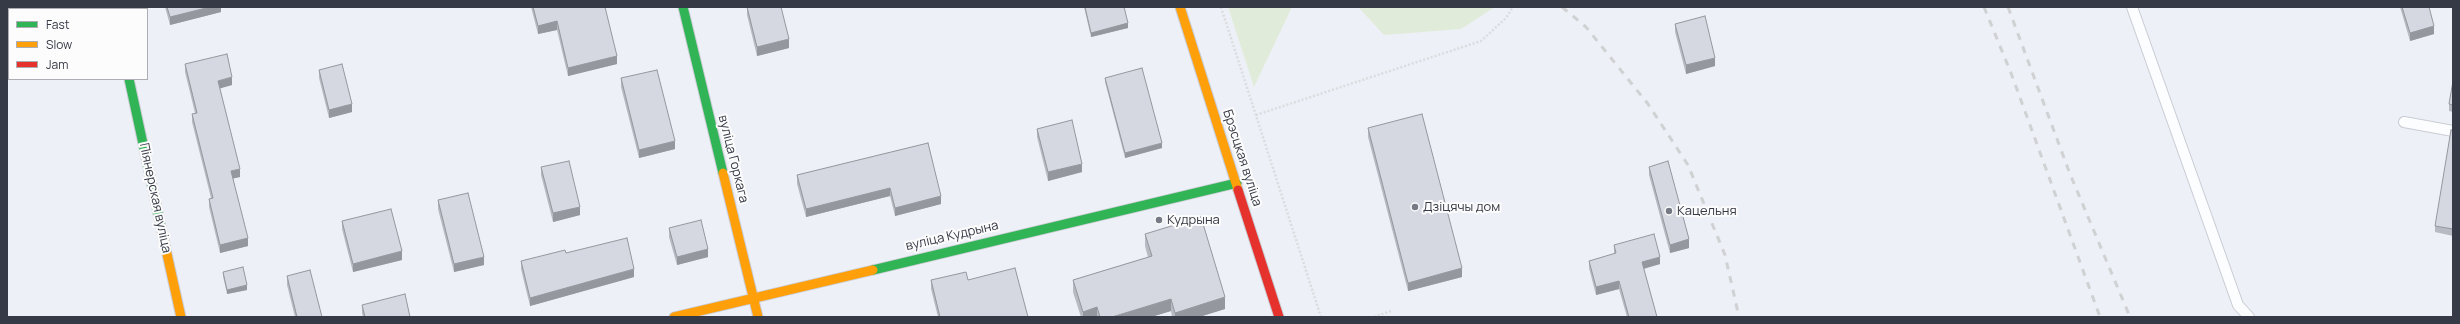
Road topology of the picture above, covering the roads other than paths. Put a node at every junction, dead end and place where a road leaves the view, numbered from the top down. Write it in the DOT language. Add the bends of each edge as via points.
graph roads {
  1 [pos="683,7"];
  2 [pos="1180,7"];
  3 [pos="2132,7"];
  4 [pos="129,80"];
  5 [pos="2404,122"];
  6 [pos="2453,131"];
  7 [pos="1237,182"];
  8 [pos="753,297"];
  9 [pos="181,317"];
  10 [pos="674,317"];
  11 [pos="758,317"];
  12 [pos="1279,317"];
  13 [pos="2249,317"];
  1 -- 8 [label="street, вуліца Горкага"];
  2 -- 7 [label="street, Брэсцкая вуліца"];
  3 -- 13 [label="lane" via="2238,305"];
  4 -- 9 [label="street, Піянерская вуліца"];
  5 -- 6 [label="lane"];
  7 -- 8 [label="street, вуліца Кудрына"];
  7 -- 12 [label="street, Брэсцкая вуліца"];
  8 -- 10 [label="street, вуліца Кудрына"];
  8 -- 11 [label="street, вуліца Горкага"];
}
